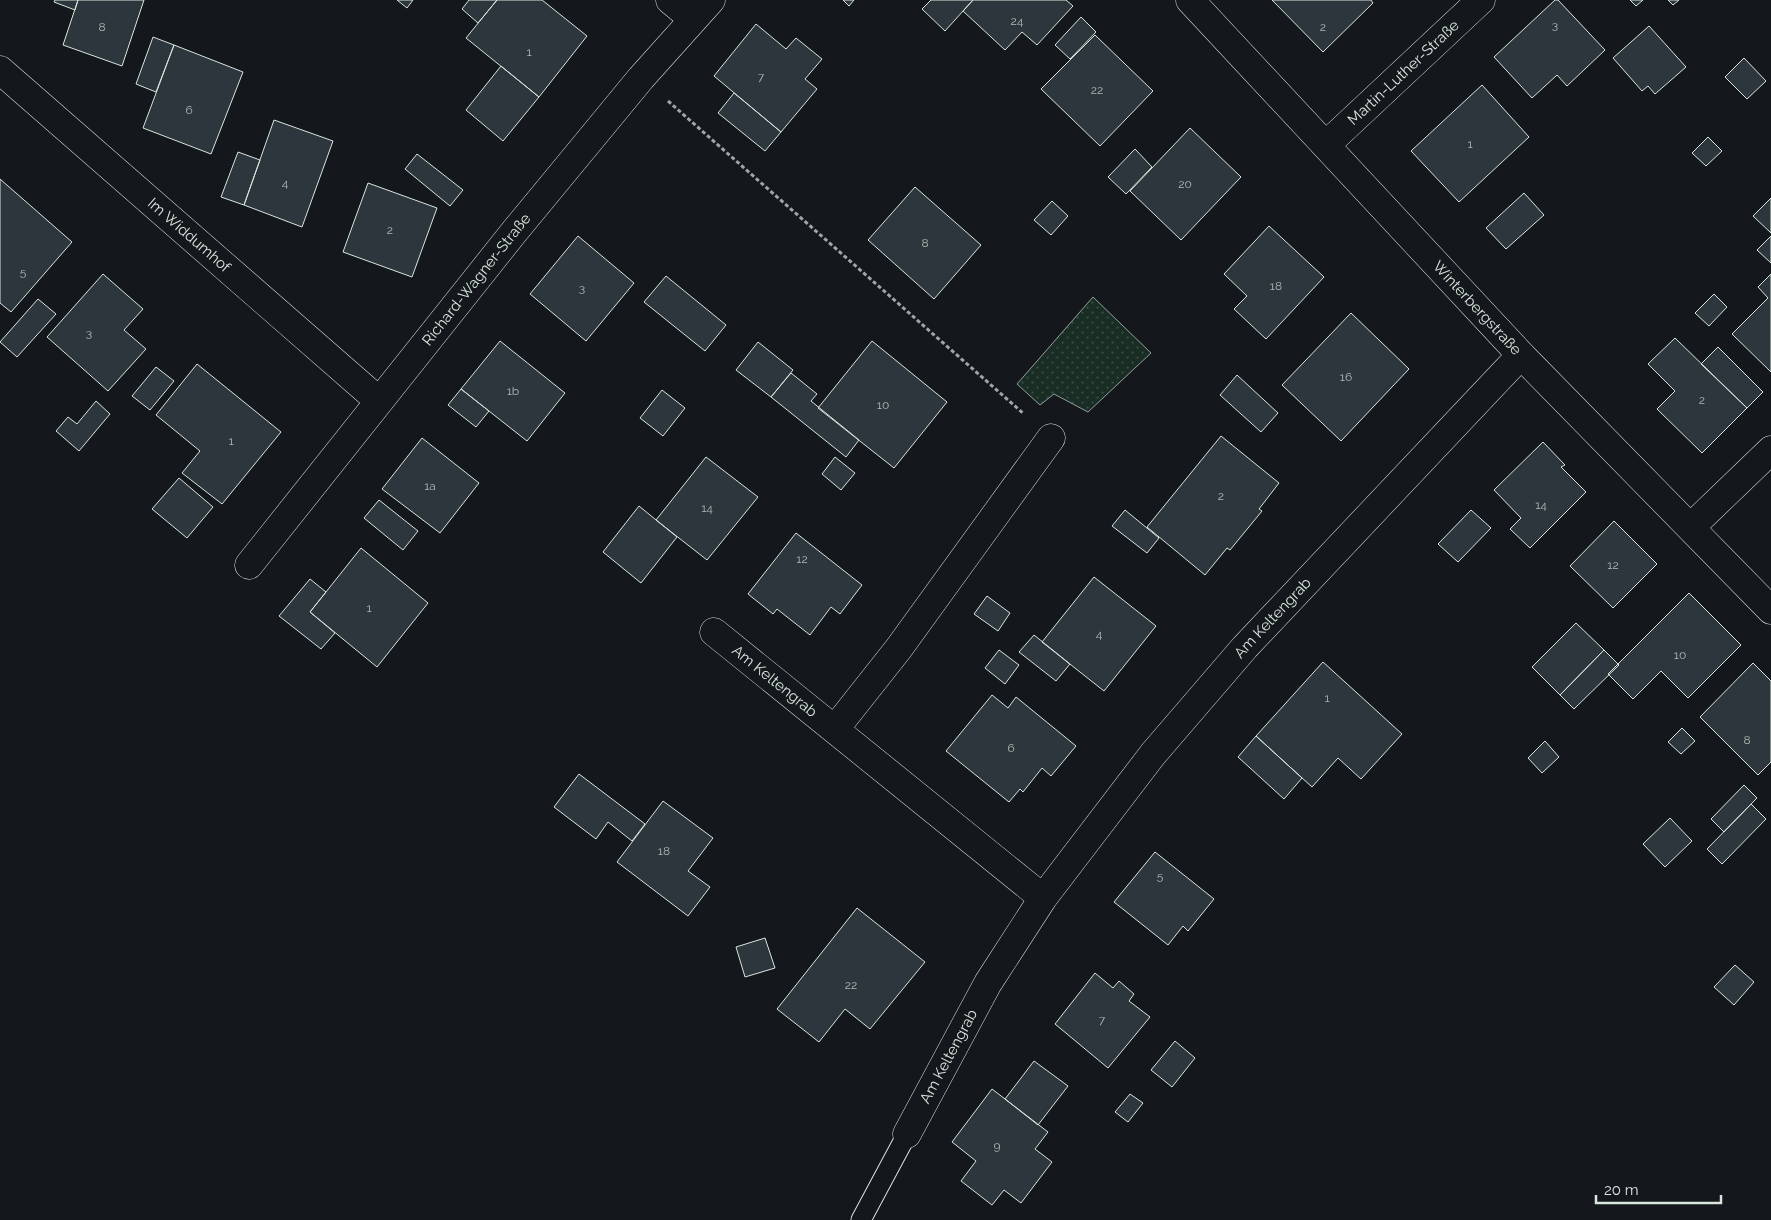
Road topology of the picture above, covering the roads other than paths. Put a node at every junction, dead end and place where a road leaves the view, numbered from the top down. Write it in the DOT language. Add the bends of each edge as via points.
graph roads {
  1 [pos="670,0"];
  2 [pos="1190,0"];
  3 [pos="1481,0"];
  4 [pos="702,9"];
  5 [pos="0,70"];
  6 [pos="1326,145"];
  7 [pos="1522,355"];
  8 [pos="379,401"];
  9 [pos="1051,438"];
  10 [pos="1771,450"];
  11 [pos="1691,526"];
  12 [pos="249,565"];
  13 [pos="1771,610"];
  14 [pos="714,632"];
  15 [pos="835,729"];
  16 [pos="1043,898"];
  17 [pos="907,1134"];
  18 [pos="861,1220"];
  1 -- 4 [label="street"];
  2 -- 6 [label="street, Winterbergstraße"];
  3 -- 6 [label="street, Martin-Luther-Straße"];
  4 -- 8 [label="street, Richard-Wagner-Straße" via="514,232"];
  5 -- 8 [label="street, Im Widdumhof"];
  6 -- 7 [label="street, Winterbergstraße"];
  7 -- 11 [label="street, Winterbergstraße"];
  7 -- 16 [label="street, Am Keltengrab" via="1245,647 1153,754"];
  8 -- 12 [label="street, Richard-Wagner-Straße"];
  9 -- 15 [label="street" via="899,648"];
  10 -- 11 [label="street"];
  11 -- 13 [label="street, Winterbergstraße"];
  14 -- 15 [label="street, Am Keltengrab"];
  15 -- 16 [label="street, Am Keltengrab"];
  16 -- 17 [label="street, Am Keltengrab" via="988,983"];
  17 -- 18 [label="lane, Am Keltengrab"];
}
